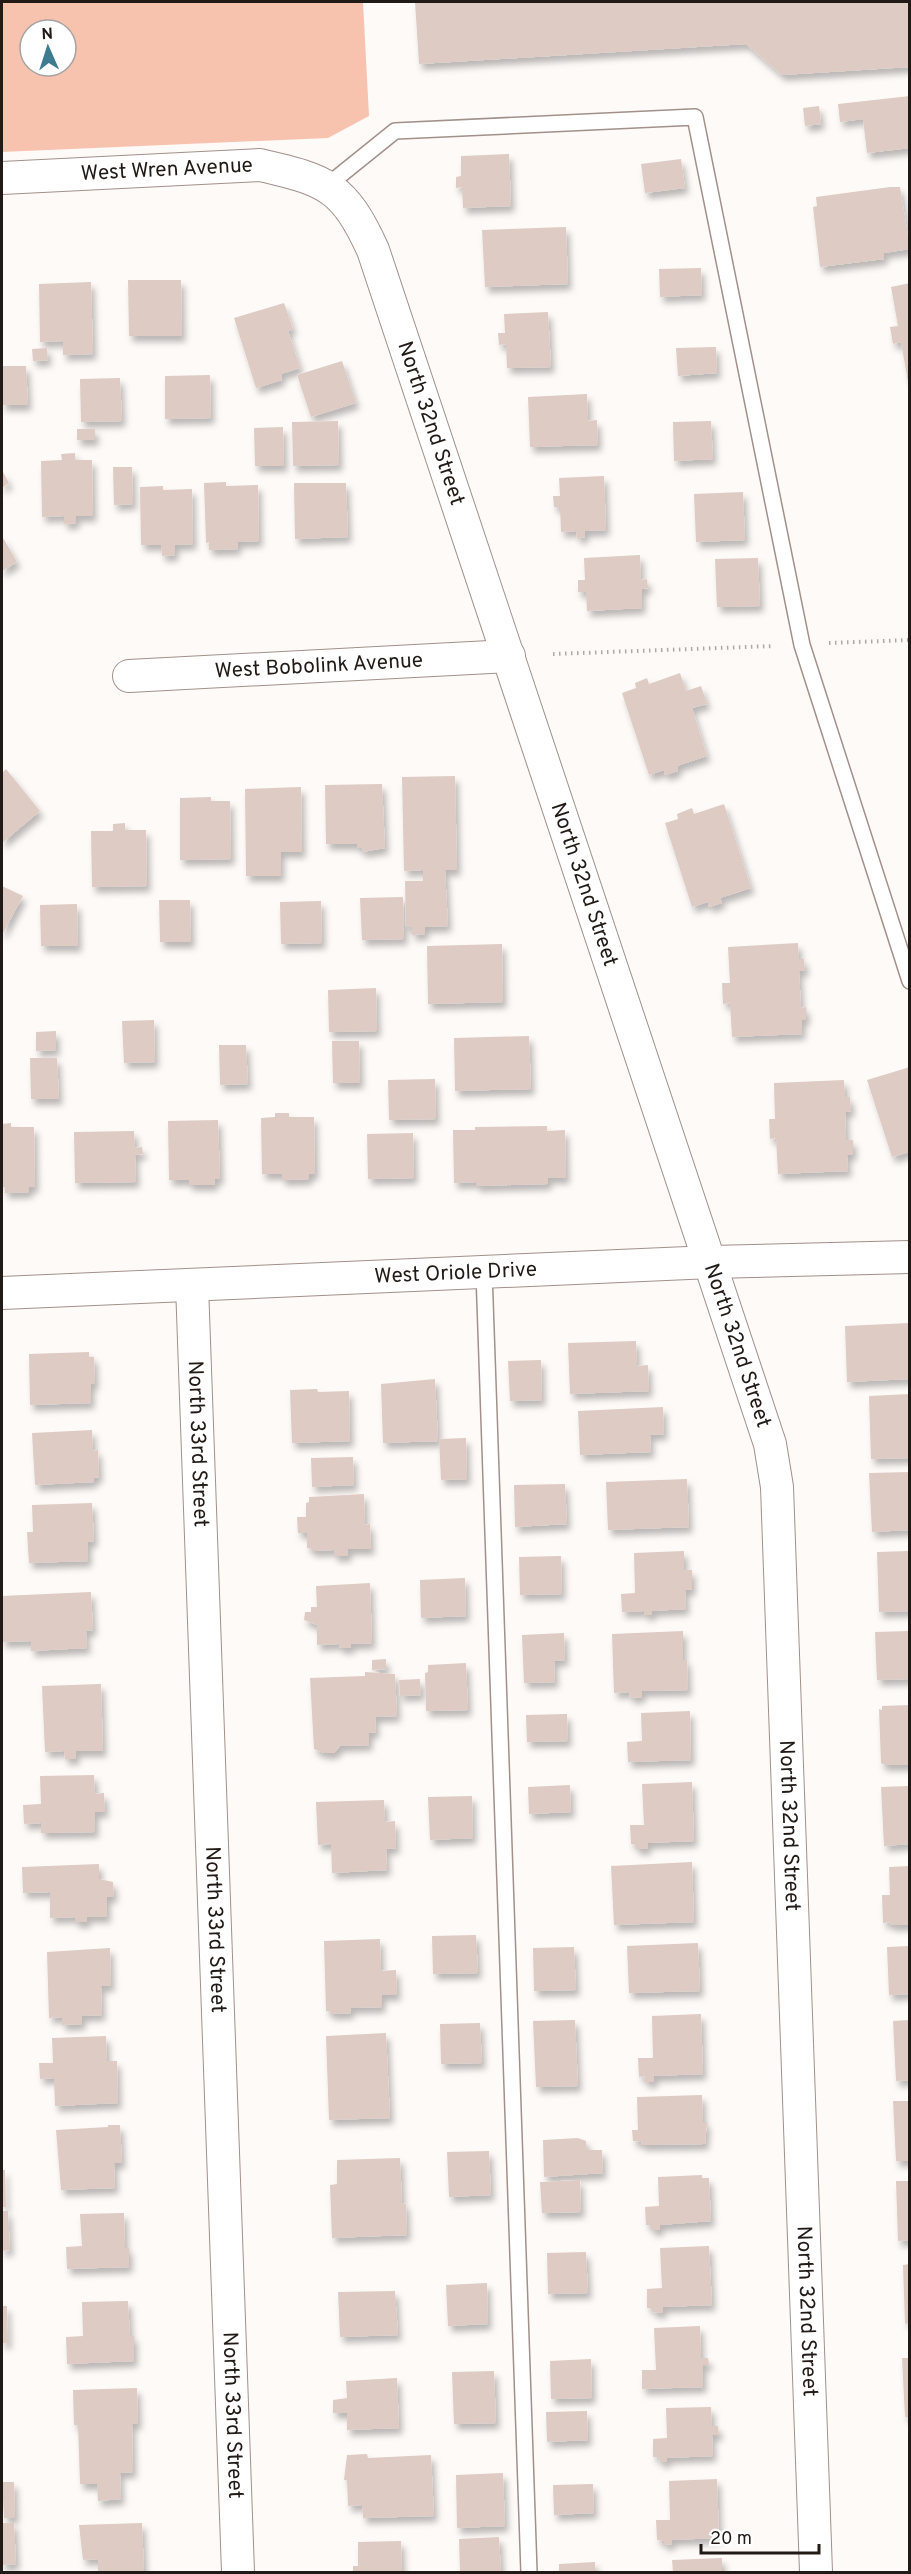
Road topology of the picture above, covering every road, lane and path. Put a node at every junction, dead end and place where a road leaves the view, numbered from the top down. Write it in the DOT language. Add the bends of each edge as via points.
graph roads {
  1 [pos="2,178"];
  2 [pos="328,185"];
  3 [pos="909,639"];
  4 [pos="802,645"];
  5 [pos="553,654"];
  6 [pos="509,656"];
  7 [pos="129,676"];
  8 [pos="909,981"];
  9 [pos="909,1257"];
  10 [pos="711,1262"];
  11 [pos="484,1272"];
  12 [pos="192,1285"];
  13 [pos="2,1293"];
  14 [pos="238,2572"];
  15 [pos="529,2572"];
  16 [pos="816,2572"];
  1 -- 2 [label="street, West Wren Avenue" via="260,165"];
  2 -- 4 [label="lane" via="395,131 696,117"];
  2 -- 6 [label="street, North 32nd Street" via="355,213 373,250"];
  3 -- 4 [label="path"];
  4 -- 5 [label="path"];
  4 -- 8 [label="lane"];
  6 -- 7 [label="street, West Bobolink Avenue"];
  6 -- 10 [label="street, North 32nd Street"];
  9 -- 10 [label="street, West Oriole Drive"];
  10 -- 11 [label="street, West Oriole Drive"];
  10 -- 16 [label="street, North 32nd Street" via="770,1444 777,1486"];
  11 -- 12 [label="street, West Oriole Drive"];
  11 -- 15 [label="lane"];
  12 -- 13 [label="street, West Oriole Drive"];
  12 -- 14 [label="street, North 33rd Street"];
}
